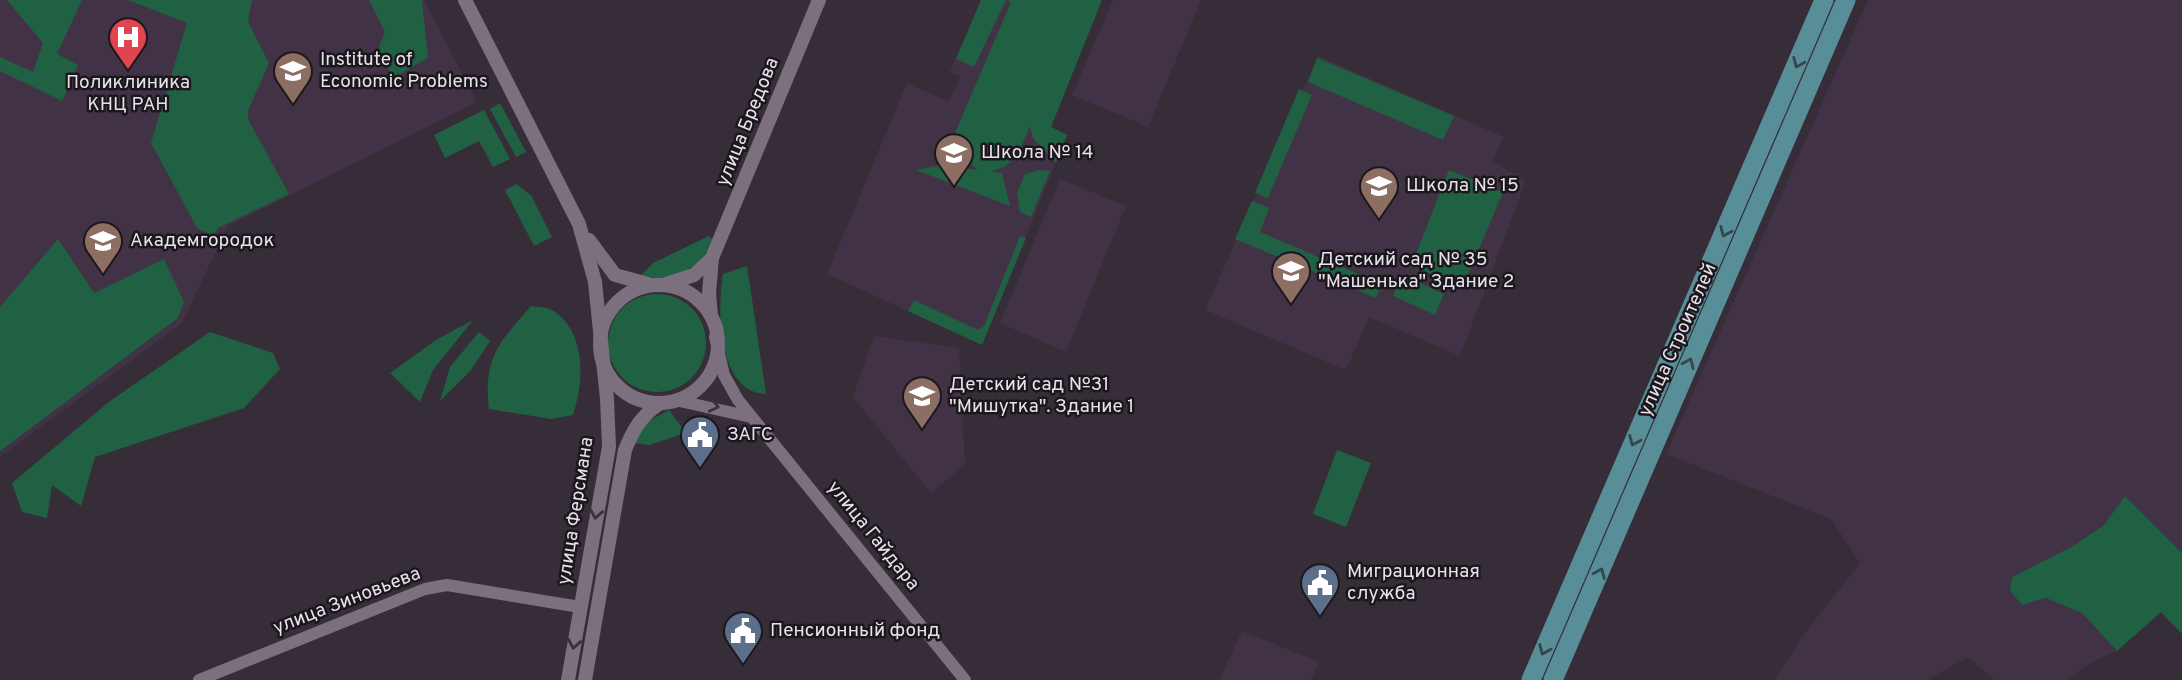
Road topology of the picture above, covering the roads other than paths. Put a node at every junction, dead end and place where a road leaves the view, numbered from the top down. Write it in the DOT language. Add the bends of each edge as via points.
graph roads {
  1 [pos="465,0"];
  2 [pos="819,0"];
  3 [pos="1824,0"];
  4 [pos="1846,0"];
  5 [pos="579,224"];
  6 [pos="712,258"];
  7 [pos="658,285"];
  8 [pos="714,332"];
  9 [pos="601,348"];
  10 [pos="675,400"];
  11 [pos="659,404"];
  12 [pos="1644,415"];
  13 [pos="751,417"];
  14 [pos="1663,424"];
  15 [pos="580,607"];
  16 [pos="597,610"];
  17 [pos="199,680"];
  18 [pos="570,680"];
  19 [pos="585,680"];
  20 [pos="965,680"];
  21 [pos="1531,680"];
  22 [pos="1553,680"];
  1 -- 5 [label="street, улица Ферсмана"];
  2 -- 6 [label="street, улица Бредова"];
  3 -- 12 [label="main road, улица Строителей, one-way"];
  14 -- 4 [label="main road, улица Строителей, one-way"];
  5 -- 7 [label="street, улица Ферсмана" via="615,275"];
  5 -- 9 [label="street, улица Ферсмана" via="595,282"];
  6 -- 7 [label="street" via="694,275"];
  6 -- 8 [label="street" via="709,293"];
  7 -- 8 [label="street" via="696,296"];
  7 -- 9 [label="street" via="637,289 610,309 603,320"];
  8 -- 10 [label="street" via="716,355 708,377 700,387"];
  8 -- 13 [label="street, улица Гайдара" via="724,375"];
  9 -- 11 [label="street" via="613,381 630,396"];
  9 -- 15 [label="street, улица Ферсмана, one-way" via="608,447"];
  10 -- 11 [label="street"];
  10 -- 13 [label="street, one-way"];
  11 -- 16 [label="street, улица Ферсмана" via="634,428 625,450"];
  12 -- 14 [label="main road"];
  12 -- 21 [label="main road, улица Строителей, one-way"];
  13 -- 20 [label="street, улица Гайдара"];
  22 -- 14 [label="main road, улица Строителей, one-way"];
  15 -- 16 [label="street, улица Зиновьева"];
  15 -- 17 [label="street, улица Зиновьева" via="447,585 425,589"];
  15 -- 18 [label="street, улица Ферсмана, one-way"];
  16 -- 19 [label="street, улица Ферсмана"];
}
